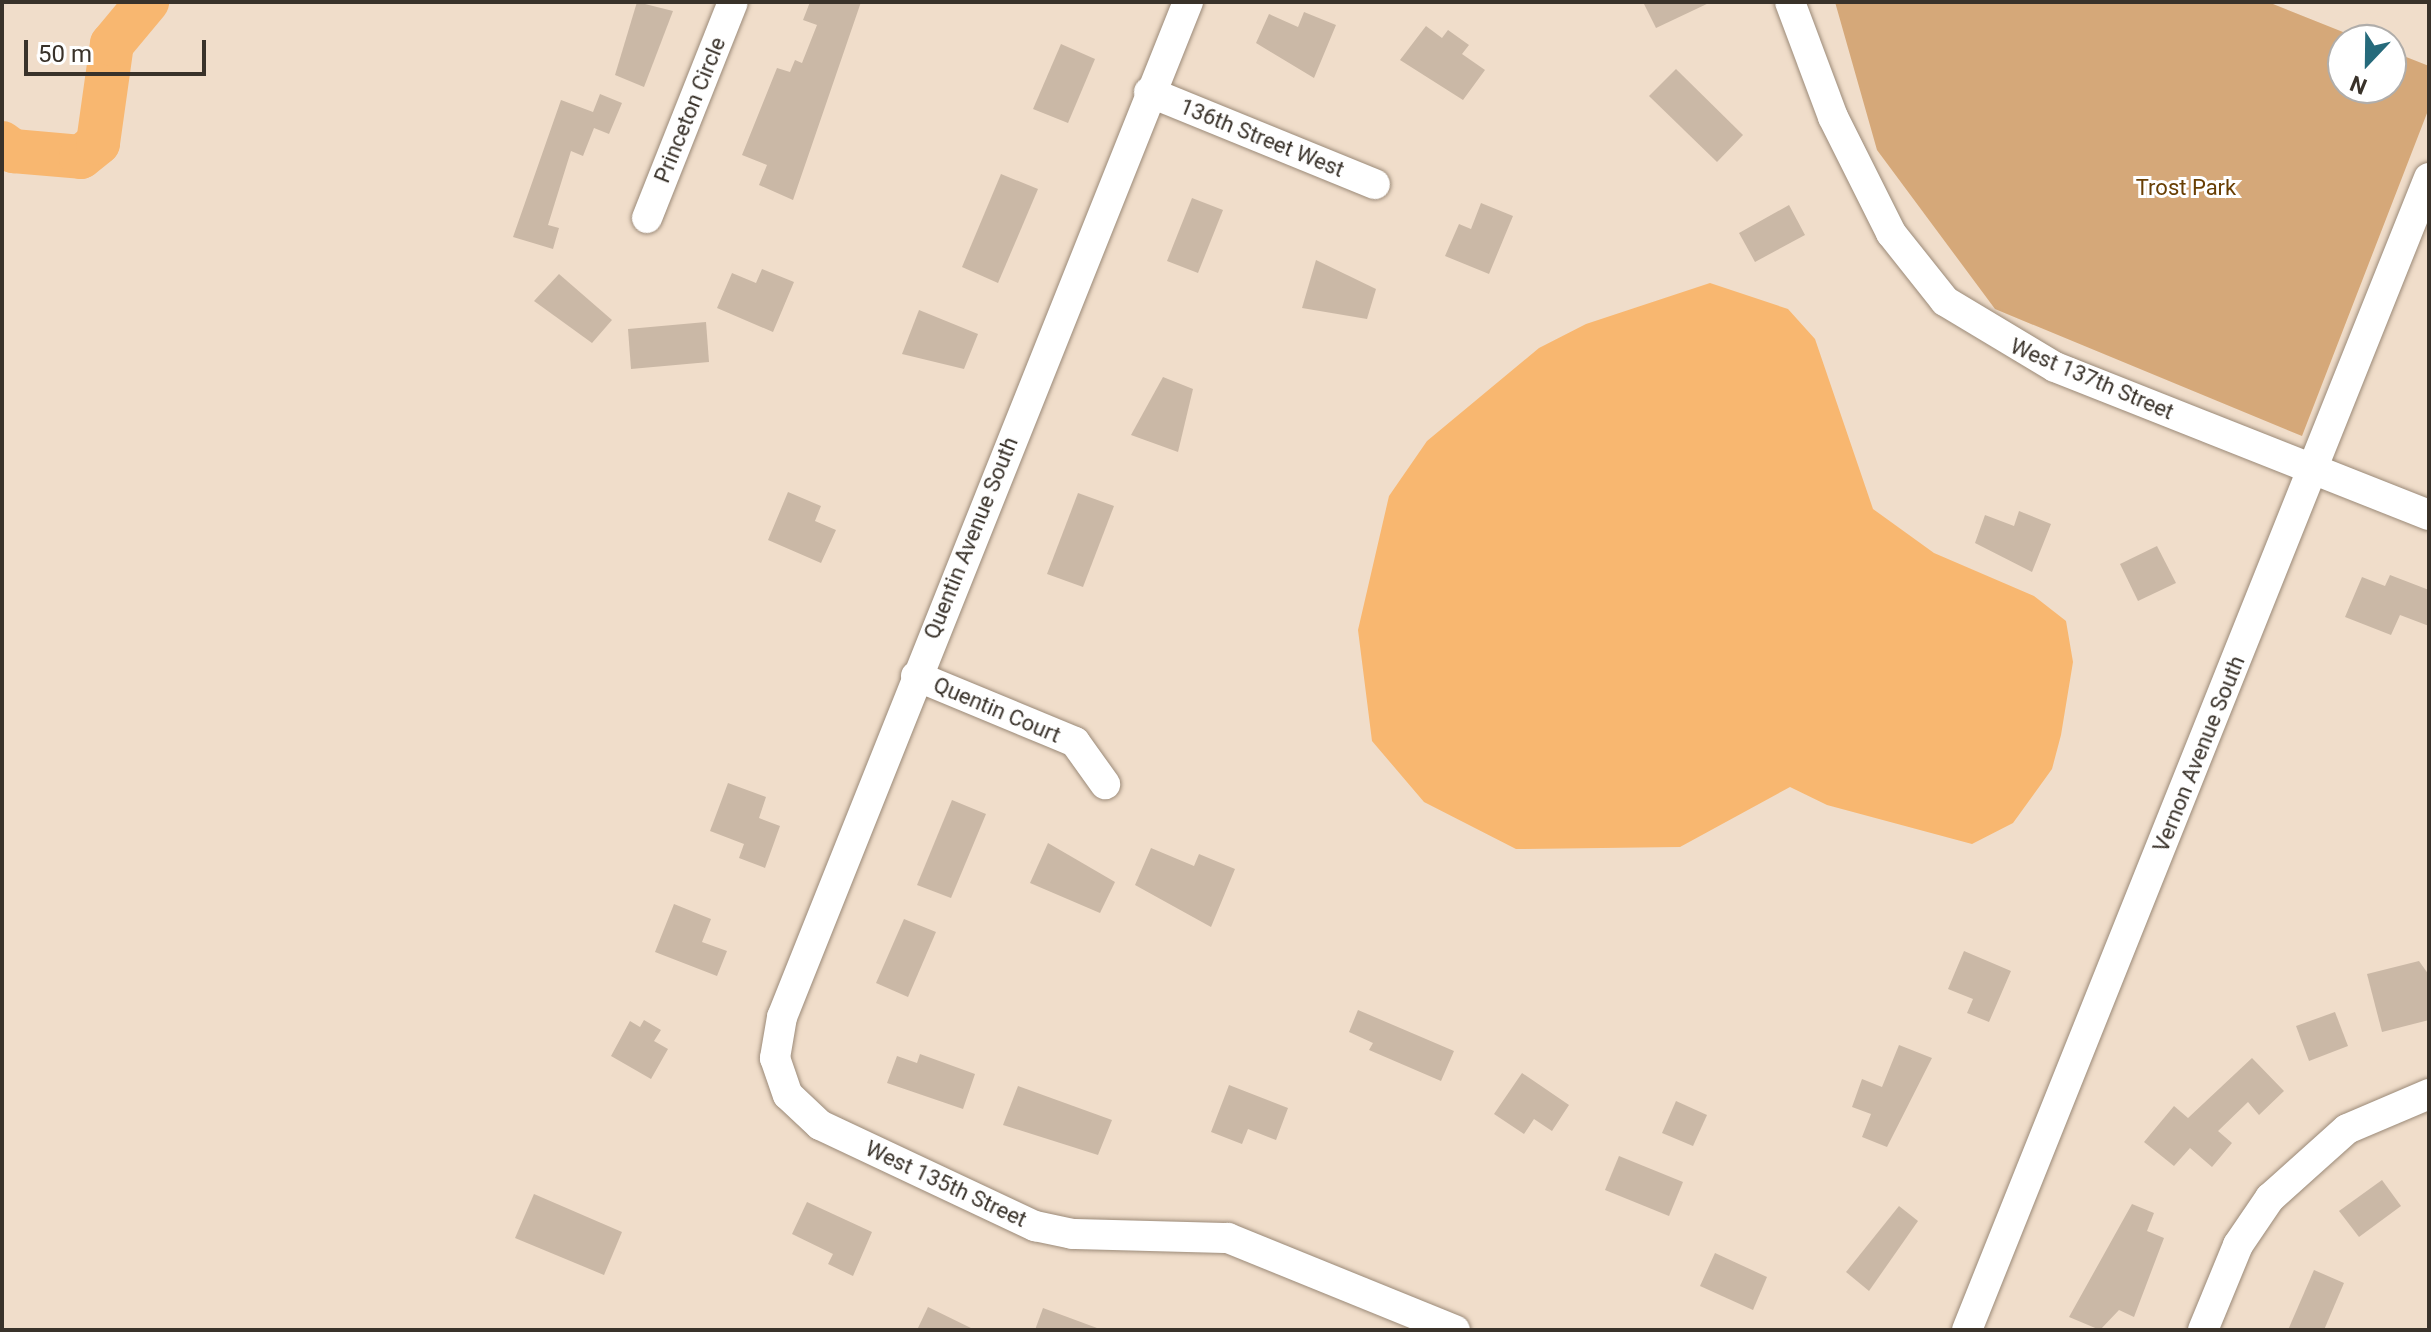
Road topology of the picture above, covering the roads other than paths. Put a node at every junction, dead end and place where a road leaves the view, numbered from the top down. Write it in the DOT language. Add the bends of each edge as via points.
graph roads {
  1 [pos="733,2"];
  2 [pos="1188,2"];
  3 [pos="1790,2"];
  4 [pos="1149,92"];
  5 [pos="2429,178"];
  6 [pos="1375,184"];
  7 [pos="647,218"];
  8 [pos="2314,469"];
  9 [pos="2429,515"];
  10 [pos="916,676"];
  11 [pos="1105,784"];
  12 [pos="779,1078"];
  13 [pos="2429,1094"];
  14 [pos="1455,1330"];
  15 [pos="1967,1330"];
  16 [pos="2203,1330"];
  1 -- 7 [label="street, Princeton Circle"];
  2 -- 4 [label="street, Quentin Avenue South"];
  3 -- 8 [label="street, West 137th Street" via="1833,117 1891,233 1945,301 2055,367"];
  4 -- 6 [label="street, 136th Street West"];
  4 -- 10 [label="street, Quentin Avenue South"];
  5 -- 8 [label="street, Vernon Avenue South"];
  8 -- 9 [label="street, West 137th Street"];
  8 -- 15 [label="street, Vernon Avenue South"];
  10 -- 11 [label="street, Quentin Court" via="1075,742"];
  10 -- 12 [label="street, Quentin Avenue South" via="782,1017"];
  12 -- 14 [label="street, West 135th Street" via="820,1125 1035,1226 1072,1234 1228,1238"];
  13 -- 16 [label="street" via="2387,1107 2347,1129 2270,1198 2238,1245"];
}
